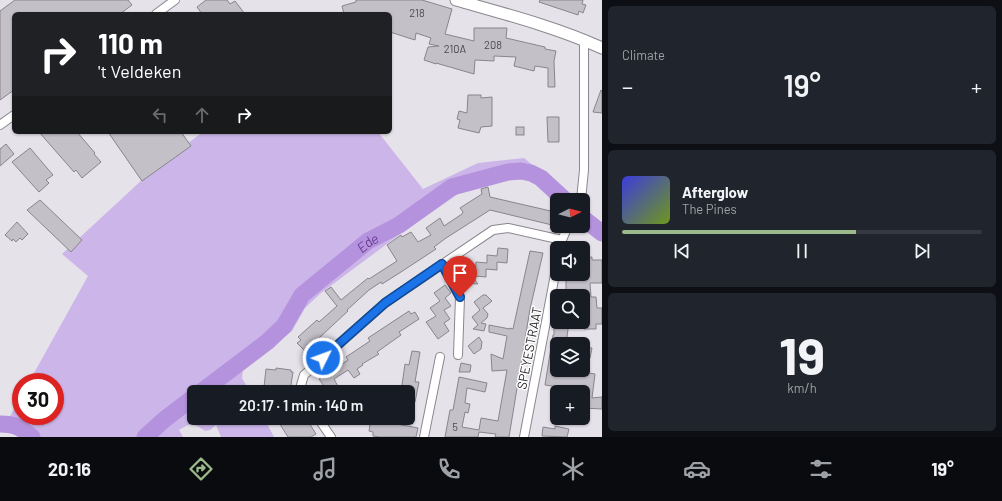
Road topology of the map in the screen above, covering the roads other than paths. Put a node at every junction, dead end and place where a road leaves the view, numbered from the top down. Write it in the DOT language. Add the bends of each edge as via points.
graph roads {
  1 [pos="175,0"];
  2 [pos="456,0"];
  3 [pos="159,12"];
  4 [pos="584,40"];
  5 [pos="602,48"];
  6 [pos="12,116"];
  7 [pos="0,125"];
  8 [pos="582,193"];
  9 [pos="551,241"];
  10 [pos="442,264"];
  11 [pos="554,281"];
  12 [pos="458,355"];
  13 [pos="440,357"];
  14 [pos="301,385"];
  15 [pos="323,425"];
  16 [pos="331,437"];
  17 [pos="424,437"];
  18 [pos="524,437"];
  1 -- 3 [label="street"];
  2 -- 4 [label="street"];
  4 -- 5 [label="street"];
  4 -- 8 [label="street"];
  6 -- 7 [label="street"];
  9 -- 10 [label="street" via="508,228 493,230"];
  10 -- 12 [label="street" via="460,297"];
  10 -- 14 [label="street" via="385,303 351,332 304,375"];
  11 -- 18 [label="street, SPEYESTRAAT"];
  13 -- 17 [label="street"];
  15 -- 16 [label="street"];
}
